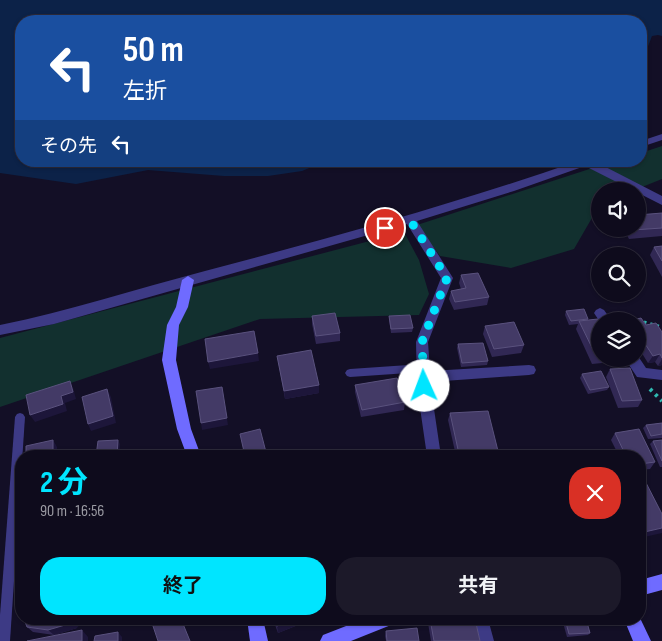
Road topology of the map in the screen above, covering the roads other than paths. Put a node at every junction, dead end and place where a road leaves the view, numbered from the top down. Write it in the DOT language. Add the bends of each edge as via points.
graph roads {
  1 [pos="662,137"];
  2 [pos="647,142"];
  3 [pos="573,167"];
  4 [pos="597,167"];
  5 [pos="662,202"];
  6 [pos="410,220"];
  7 [pos="188,280"];
  8 [pos="0,330"];
  9 [pos="638,367"];
  10 [pos="529,370"];
  11 [pos="423,372"];
  12 [pos="350,374"];
  13 [pos="662,374"];
  14 [pos="20,417"];
  15 [pos="18,450"];
  16 [pos="192,450"];
  17 [pos="433,450"];
  18 [pos="15,487"];
  19 [pos="662,582"];
  20 [pos="646,586"];
  21 [pos="256,625"];
  22 [pos="370,625"];
  23 [pos="481,625"];
  24 [pos="635,625"];
  25 [pos="4,641"];
  26 [pos="259,641"];
  27 [pos="329,641"];
  28 [pos="485,641"];
  29 [pos="642,641"];
  1 -- 2 [label="street"];
  3 -- 6 [label="street"];
  4 -- 5 [label="street"];
  6 -- 7 [label="street"];
  6 -- 11 [label="street" via="447,278 422,342"];
  7 -- 8 [label="street" via="54,319"];
  7 -- 16 [label="main road" via="182,307 173,325 169,360 184,430"];
  9 -- 13 [label="street" via="642,373"];
  10 -- 11 [label="street"];
  11 -- 12 [label="lane"];
  11 -- 17 [label="street"];
  14 -- 15 [label="lane"];
  18 -- 25 [label="lane"];
  19 -- 20 [label="main road"];
  21 -- 26 [label="main road"];
  22 -- 27 [label="main road"];
  23 -- 28 [label="street"];
  24 -- 29 [label="main road"];
}
